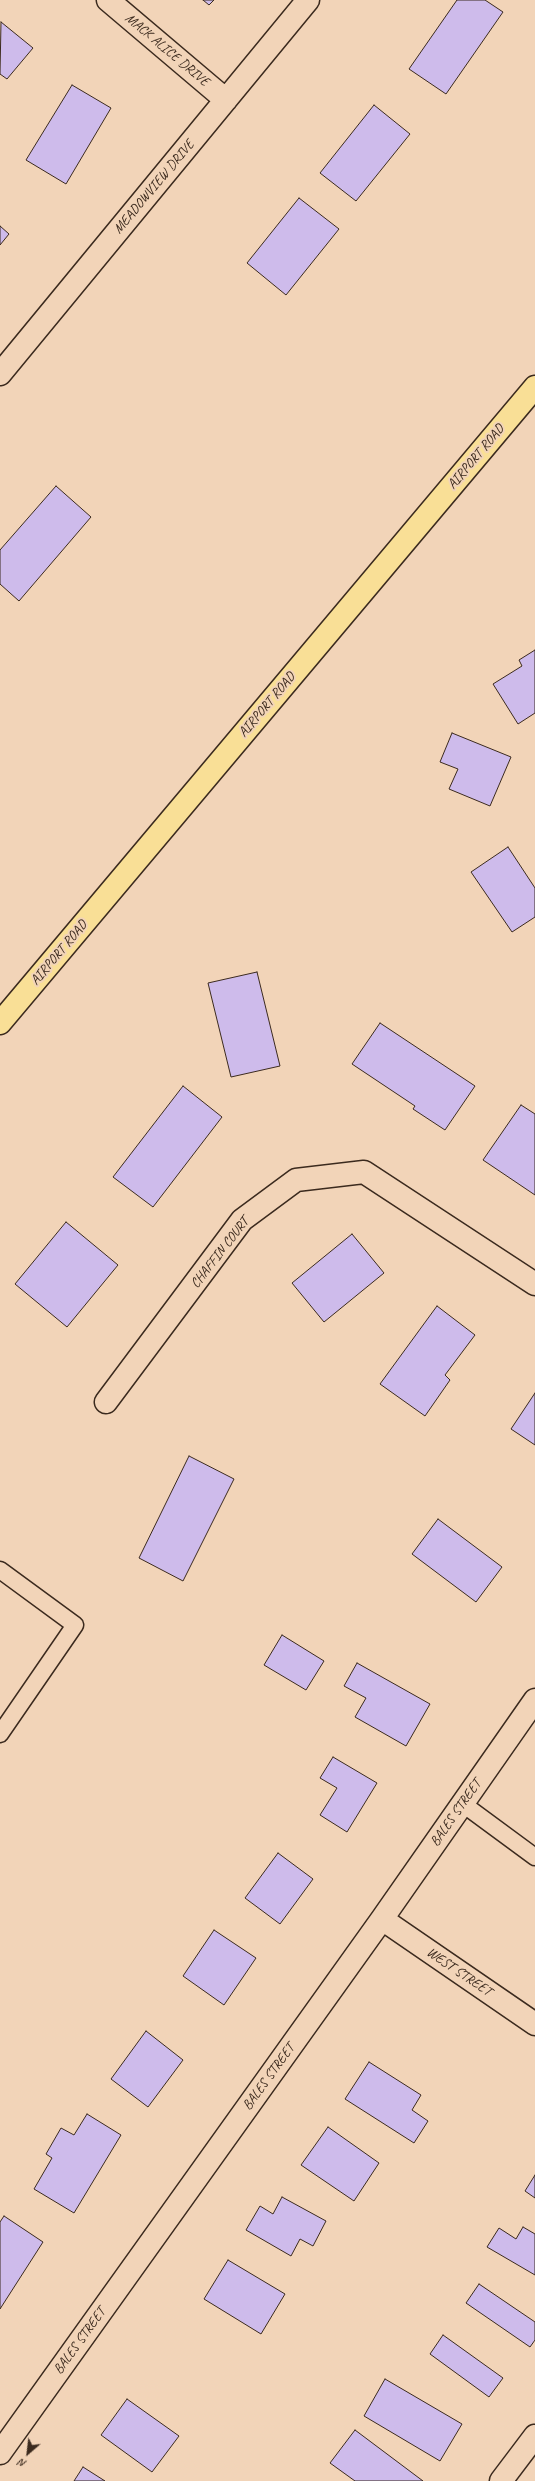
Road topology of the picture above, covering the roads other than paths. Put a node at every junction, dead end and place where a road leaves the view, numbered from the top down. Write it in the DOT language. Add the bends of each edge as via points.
graph roads {
  1 [pos="108,0"];
  2 [pos="308,0"];
  3 [pos="226,100"];
  4 [pos="0,374"];
  5 [pos="535,387"];
  6 [pos="0,1023"];
  7 [pos="535,1284"];
  8 [pos="106,1402"];
  9 [pos="0,1570"];
  10 [pos="535,1700"];
  11 [pos="0,1734"];
  12 [pos="463,1804"];
  13 [pos="535,1857"];
  14 [pos="382,1920"];
  15 [pos="535,2024"];
  16 [pos="535,2436"];
  17 [pos="0,2453"];
  18 [pos="501,2481"];
  1 -- 3 [label="street, MACK ALICE DRIVE"];
  2 -- 3 [label="street, MEADOWVIEW DRIVE"];
  3 -- 4 [label="street, MEADOWVIEW DRIVE"];
  5 -- 6 [label="highway, AIRPORT ROAD"];
  7 -- 8 [label="street, CHAFFIN COURT" via="364,1172 296,1180 242,1220"];
  9 -- 11 [label="lane" via="75,1625"];
  10 -- 12 [label="street, BALES STREET"];
  12 -- 13 [label="lane"];
  12 -- 14 [label="street, BALES STREET"];
  14 -- 15 [label="street, WEST STREET"];
  14 -- 17 [label="street, BALES STREET"];
  16 -- 18 [label="street"];
}
